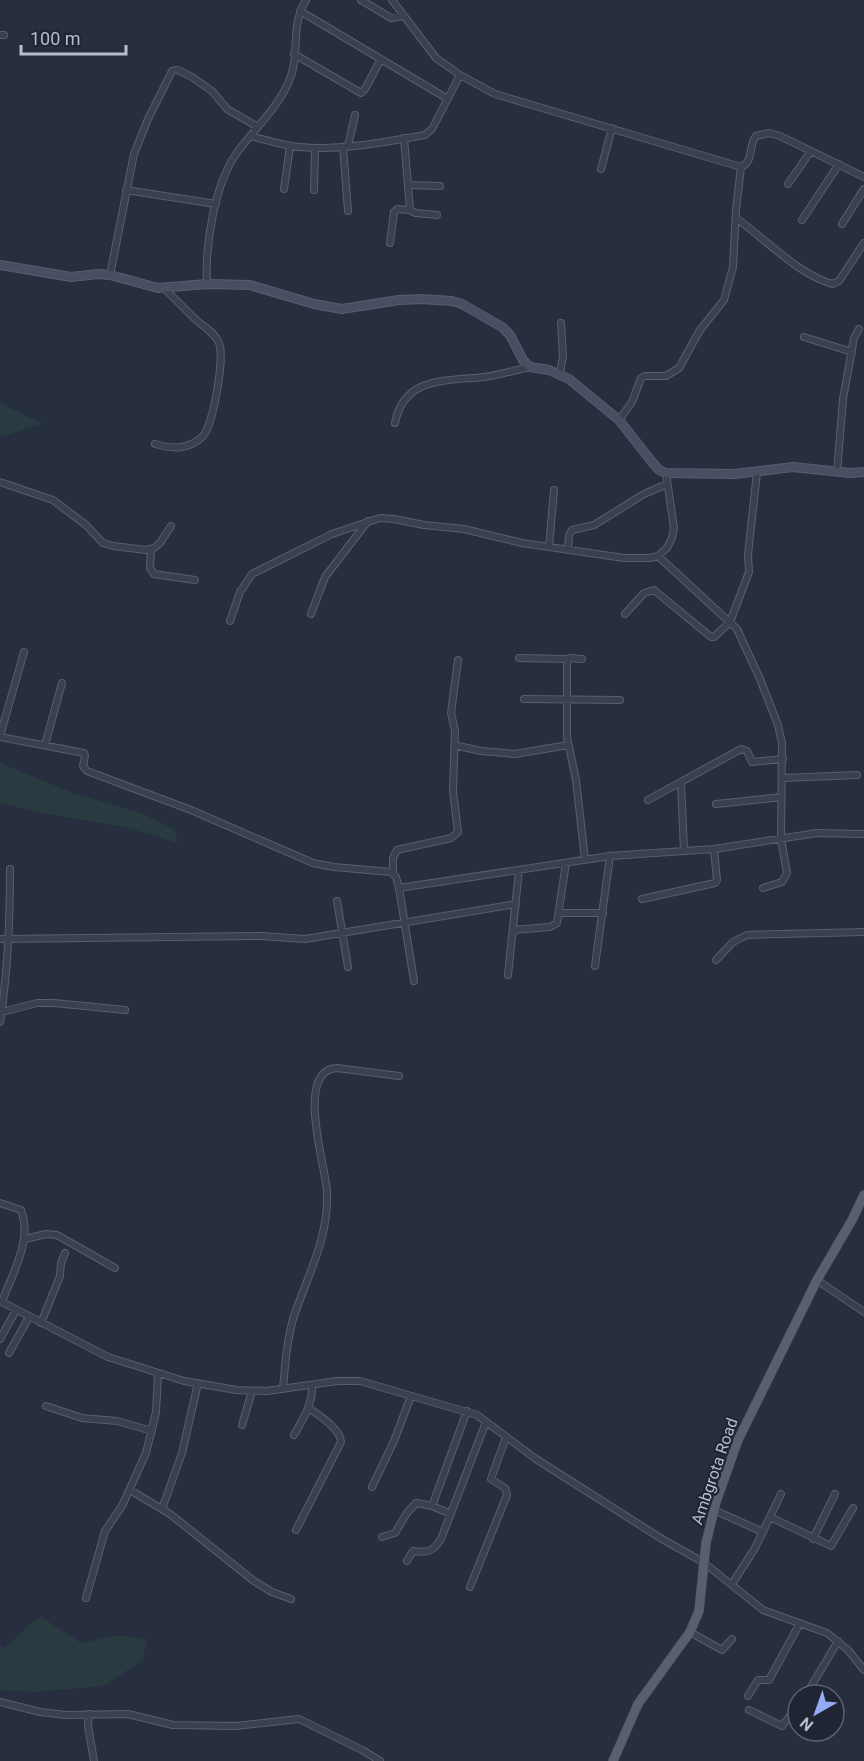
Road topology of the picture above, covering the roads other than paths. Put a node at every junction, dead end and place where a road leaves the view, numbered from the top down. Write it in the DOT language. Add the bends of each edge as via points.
graph roads {
  1 [pos="306,0"];
  2 [pos="361,0"];
  3 [pos="392,0"];
  4 [pos="300,11"];
  5 [pos="404,16"];
  6 [pos="294,54"];
  7 [pos="381,59"];
  8 [pos="460,75"];
  9 [pos="448,99"];
  10 [pos="355,115"];
  11 [pos="258,127"];
  12 [pos="612,128"];
  13 [pos="250,136"];
  14 [pos="404,138"];
  15 [pos="290,146"];
  16 [pos="345,146"];
  17 [pos="315,148"];
  18 [pos="811,151"];
  19 [pos="839,164"];
  20 [pos="741,167"];
  21 [pos="601,169"];
  22 [pos="864,177"];
  23 [pos="788,184"];
  24 [pos="408,185"];
  25 [pos="440,186"];
  26 [pos="284,189"];
  27 [pos="864,189"];
  28 [pos="126,190"];
  29 [pos="314,190"];
  30 [pos="216,204"];
  31 [pos="410,210"];
  32 [pos="348,211"];
  33 [pos="437,215"];
  34 [pos="736,218"];
  35 [pos="802,220"];
  36 [pos="842,224"];
  37 [pos="390,243"];
  38 [pos="864,243"];
  39 [pos="0,265"];
  40 [pos="110,275"];
  41 [pos="207,284"];
  42 [pos="164,288"];
  43 [pos="561,323"];
  44 [pos="859,329"];
  45 [pos="804,337"];
  46 [pos="852,352"];
  47 [pos="530,367"];
  48 [pos="560,373"];
  49 [pos="619,420"];
  50 [pos="395,423"];
  51 [pos="155,444"];
  52 [pos="757,472"];
  53 [pos="837,472"];
  54 [pos="864,472"];
  55 [pos="666,473"];
  56 [pos="0,482"];
  57 [pos="667,484"];
  58 [pos="554,490"];
  59 [pos="368,521"];
  60 [pos="171,526"];
  61 [pos="549,547"];
  62 [pos="151,549"];
  63 [pos="568,549"];
  64 [pos="658,556"];
  65 [pos="195,580"];
  66 [pos="311,614"];
  67 [pos="625,614"];
  68 [pos="230,621"];
  69 [pos="730,622"];
  70 [pos="24,652"];
  71 [pos="519,658"];
  72 [pos="568,659"];
  73 [pos="582,659"];
  74 [pos="458,660"];
  75 [pos="62,683"];
  76 [pos="524,699"];
  77 [pos="567,700"];
  78 [pos="620,700"];
  79 [pos="0,737"];
  80 [pos="45,745"];
  81 [pos="454,745"];
  82 [pos="568,745"];
  83 [pos="783,759"];
  84 [pos="857,775"];
  85 [pos="783,778"];
  86 [pos="681,782"];
  87 [pos="782,797"];
  88 [pos="648,800"];
  89 [pos="716,804"];
  90 [pos="864,834"];
  91 [pos="781,839"];
  92 [pos="714,849"];
  93 [pos="684,851"];
  94 [pos="610,856"];
  95 [pos="585,860"];
  96 [pos="566,863"];
  97 [pos="10,869"];
  98 [pos="519,870"];
  99 [pos="393,873"];
  100 [pos="399,888"];
  101 [pos="763,888"];
  102 [pos="642,899"];
  103 [pos="337,901"];
  104 [pos="516,904"];
  105 [pos="560,913"];
  106 [pos="603,913"];
  107 [pos="404,922"];
  108 [pos="513,930"];
  109 [pos="864,932"];
  110 [pos="341,933"];
  111 [pos="0,939"];
  112 [pos="10,939"];
  113 [pos="716,960"];
  114 [pos="595,966"];
  115 [pos="348,967"];
  116 [pos="508,975"];
  117 [pos="414,981"];
  118 [pos="125,1010"];
  119 [pos="2,1012"];
  120 [pos="0,1022"];
  121 [pos="399,1076"];
  122 [pos="864,1195"];
  123 [pos="0,1203"];
  124 [pos="25,1239"];
  125 [pos="65,1253"];
  126 [pos="115,1268"];
  127 [pos="817,1280"];
  128 [pos="1,1301"];
  129 [pos="16,1310"];
  130 [pos="864,1312"];
  131 [pos="29,1317"];
  132 [pos="41,1323"];
  133 [pos="0,1339"];
  134 [pos="9,1353"];
  135 [pos="158,1374"];
  136 [pos="198,1383"];
  137 [pos="312,1384"];
  138 [pos="283,1389"];
  139 [pos="252,1391"];
  140 [pos="411,1396"];
  141 [pos="46,1406"];
  142 [pos="309,1407"];
  143 [pos="467,1411"];
  144 [pos="486,1422"];
  145 [pos="242,1425"];
  146 [pos="152,1431"];
  147 [pos="294,1435"];
  148 [pos="506,1437"];
  149 [pos="372,1487"];
  150 [pos="130,1490"];
  151 [pos="781,1494"];
  152 [pos="835,1494"];
  153 [pos="432,1506"];
  154 [pos="853,1508"];
  155 [pos="162,1509"];
  156 [pos="714,1510"];
  157 [pos="452,1514"];
  158 [pos="770,1517"];
  159 [pos="296,1530"];
  160 [pos="763,1532"];
  161 [pos="382,1537"];
  162 [pos="813,1539"];
  163 [pos="407,1562"];
  164 [pos="703,1562"];
  165 [pos="732,1584"];
  166 [pos="470,1587"];
  167 [pos="86,1598"];
  168 [pos="291,1599"];
  169 [pos="800,1623"];
  170 [pos="690,1632"];
  171 [pos="732,1639"];
  172 [pos="838,1641"];
  173 [pos="864,1670"];
  174 [pos="813,1683"];
  175 [pos="748,1696"];
  176 [pos="0,1702"];
  177 [pos="749,1710"];
  178 [pos="89,1714"];
  179 [pos="786,1721"];
  180 [pos="616,1760"];
  181 [pos="94,1761"];
  182 [pos="380,1761"];
  1 -- 4 [label="street"];
  2 -- 5 [label="street" via="391,18"];
  3 -- 5 [label="street"];
  4 -- 6 [label="street"];
  4 -- 7 [label="street"];
  5 -- 8 [label="street" via="436,58"];
  6 -- 7 [label="street" via="361,93"];
  6 -- 11 [label="street" via="292,76"];
  7 -- 9 [label="street"];
  8 -- 9 [label="street"];
  8 -- 12 [label="street" via="514,101"];
  9 -- 14 [label="street" via="430,132"];
  10 -- 16 [label="street"];
  11 -- 13 [label="street"];
  11 -- 28 [label="street" via="227,109 212,91 192,77 172,71 139,141"];
  12 -- 20 [label="street"];
  12 -- 21 [label="street"];
  13 -- 15 [label="street"];
  13 -- 30 [label="street" via="233,159"];
  14 -- 16 [label="street"];
  14 -- 24 [label="street"];
  15 -- 17 [label="street"];
  15 -- 26 [label="street"];
  16 -- 17 [label="street"];
  16 -- 32 [label="street"];
  17 -- 29 [label="street"];
  18 -- 19 [label="street"];
  18 -- 20 [label="street" via="780,136 761,133 752,140 749,160"];
  18 -- 23 [label="street"];
  19 -- 22 [label="street"];
  19 -- 35 [label="street"];
  20 -- 34 [label="street"];
  24 -- 25 [label="street"];
  24 -- 31 [label="street"];
  27 -- 36 [label="street"];
  28 -- 30 [label="street"];
  28 -- 40 [label="street"];
  30 -- 41 [label="street" via="207,245"];
  31 -- 33 [label="street"];
  31 -- 37 [label="street" via="394,212"];
  34 -- 38 [label="street" via="797,266 833,284"];
  34 -- 49 [label="street" via="733,267 724,300 700,330 679,368 666,376 640,378 632,402"];
  39 -- 40 [label="street" via="70,277"];
  40 -- 42 [label="street"];
  41 -- 42 [label="street"];
  41 -- 47 [label="street" via="250,285 342,309 399,300 452,301 502,327"];
  42 -- 51 [label="street" via="215,336 221,348 221,369 212,414 202,437 177,448"];
  43 -- 48 [label="street"];
  44 -- 46 [label="street"];
  45 -- 46 [label="street"];
  46 -- 53 [label="street" via="843,399"];
  47 -- 48 [label="street"];
  47 -- 50 [label="street" via="484,377 451,378 419,388 401,402"];
  48 -- 49 [label="street"];
  49 -- 55 [label="street" via="659,470"];
  52 -- 53 [label="street" via="793,467"];
  52 -- 55 [label="street"];
  52 -- 69 [label="street" via="750,567"];
  53 -- 54 [label="street"];
  55 -- 57 [label="street"];
  56 -- 62 [label="street" via="53,500 106,544"];
  57 -- 63 [label="street" via="594,525 572,530"];
  57 -- 64 [label="street" via="674,528 667,548"];
  58 -- 61 [label="street"];
  59 -- 61 [label="street" via="393,519 464,529"];
  59 -- 66 [label="street" via="325,577"];
  59 -- 68 [label="street" via="332,534 252,574 240,592"];
  60 -- 62 [label="street"];
  61 -- 63 [label="street"];
  62 -- 65 [label="street" via="150,567 154,574"];
  63 -- 64 [label="street" via="639,559"];
  64 -- 69 [label="street"];
  67 -- 69 [label="street" via="644,593 654,590 711,637"];
  69 -- 83 [label="street" via="745,643 771,705"];
  70 -- 79 [label="street"];
  71 -- 72 [label="street"];
  72 -- 73 [label="street"];
  72 -- 77 [label="street"];
  74 -- 81 [label="street" via="451,713"];
  75 -- 80 [label="street"];
  76 -- 77 [label="street"];
  77 -- 78 [label="street"];
  77 -- 82 [label="street"];
  79 -- 80 [label="street"];
  80 -- 99 [label="street" via="84,753 83,766 87,771 313,863"];
  81 -- 82 [label="street" via="515,754"];
  81 -- 99 [label="street" via="457,834 397,850"];
  82 -- 95 [label="street"];
  83 -- 85 [label="street"];
  83 -- 86 [label="street" via="752,762 743,749"];
  84 -- 85 [label="street"];
  85 -- 87 [label="street"];
  86 -- 88 [label="street"];
  86 -- 93 [label="street"];
  87 -- 89 [label="street"];
  87 -- 91 [label="street"];
  90 -- 91 [label="street" via="817,833"];
  91 -- 92 [label="street"];
  91 -- 101 [label="street" via="787,877"];
  92 -- 93 [label="street"];
  92 -- 102 [label="street" via="715,883"];
  93 -- 94 [label="street"];
  94 -- 95 [label="street"];
  94 -- 106 [label="street"];
  95 -- 96 [label="street"];
  96 -- 98 [label="street"];
  96 -- 105 [label="street"];
  97 -- 112 [label="street"];
  98 -- 100 [label="street"];
  98 -- 104 [label="street"];
  99 -- 100 [label="street"];
  100 -- 107 [label="street"];
  103 -- 110 [label="street"];
  104 -- 107 [label="street"];
  104 -- 108 [label="street"];
  105 -- 106 [label="street"];
  105 -- 108 [label="street" via="555,926"];
  106 -- 114 [label="street"];
  107 -- 110 [label="street"];
  107 -- 117 [label="street"];
  108 -- 116 [label="street"];
  109 -- 113 [label="street" via="747,936 733,942"];
  110 -- 112 [label="street" via="294,939"];
  110 -- 115 [label="street"];
  111 -- 112 [label="street"];
  112 -- 119 [label="street"];
  118 -- 119 [label="street" via="37,1003"];
  119 -- 120 [label="street"];
  121 -- 138 [label="street" via="329,1068 318,1079 315,1110 326,1182 325,1227 293,1319"];
  122 -- 127 [label="main road, Ambgrota Road"];
  123 -- 124 [label="street" via="22,1212"];
  124 -- 126 [label="street" via="57,1235"];
  124 -- 128 [label="street"];
  125 -- 132 [label="street"];
  127 -- 130 [label="street"];
  127 -- 156 [label="main road, Ambgrota Road" via="738,1440"];
  128 -- 129 [label="street"];
  129 -- 131 [label="street"];
  129 -- 133 [label="street"];
  131 -- 132 [label="street"];
  131 -- 134 [label="street"];
  132 -- 135 [label="street" via="108,1357"];
  135 -- 136 [label="street"];
  135 -- 146 [label="street"];
  136 -- 139 [label="street"];
  136 -- 155 [label="street" via="182,1453"];
  137 -- 138 [label="street"];
  137 -- 140 [label="street" via="360,1381"];
  137 -- 142 [label="street"];
  138 -- 139 [label="street"];
  139 -- 145 [label="street"];
  140 -- 143 [label="street"];
  140 -- 149 [label="street"];
  141 -- 146 [label="street" via="82,1418"];
  142 -- 147 [label="street"];
  142 -- 159 [label="street" via="341,1436 341,1442"];
  143 -- 144 [label="street"];
  143 -- 153 [label="street"];
  144 -- 148 [label="street"];
  144 -- 157 [label="street"];
  146 -- 150 [label="street"];
  148 -- 164 [label="street"];
  148 -- 166 [label="street" via="491,1476 507,1495"];
  150 -- 155 [label="street"];
  150 -- 167 [label="street" via="105,1532"];
  151 -- 158 [label="street"];
  152 -- 162 [label="street"];
  153 -- 157 [label="street"];
  153 -- 161 [label="street" via="416,1503 395,1533"];
  154 -- 162 [label="street" via="833,1545"];
  155 -- 168 [label="street" via="254,1581"];
  156 -- 160 [label="street"];
  156 -- 164 [label="main road, Ambgrota Road"];
  157 -- 163 [label="street" via="438,1545 426,1553 413,1551"];
  158 -- 160 [label="street"];
  158 -- 162 [label="street"];
  160 -- 165 [label="street"];
  164 -- 165 [label="street"];
  164 -- 170 [label="main road, Ambgrota Road" via="699,1611"];
  165 -- 169 [label="street" via="763,1610"];
  169 -- 172 [label="street"];
  169 -- 175 [label="street" via="769,1680 758,1680"];
  170 -- 171 [label="street" via="722,1650"];
  170 -- 180 [label="main road, Ambgrota Road" via="638,1704"];
  172 -- 173 [label="street"];
  172 -- 174 [label="street"];
  176 -- 178 [label="street" via="40,1712"];
  177 -- 179 [label="street" via="782,1726"];
  178 -- 181 [label="street"];
  178 -- 182 [label="street" via="128,1714 173,1725 201,1726 299,1719"];
}
